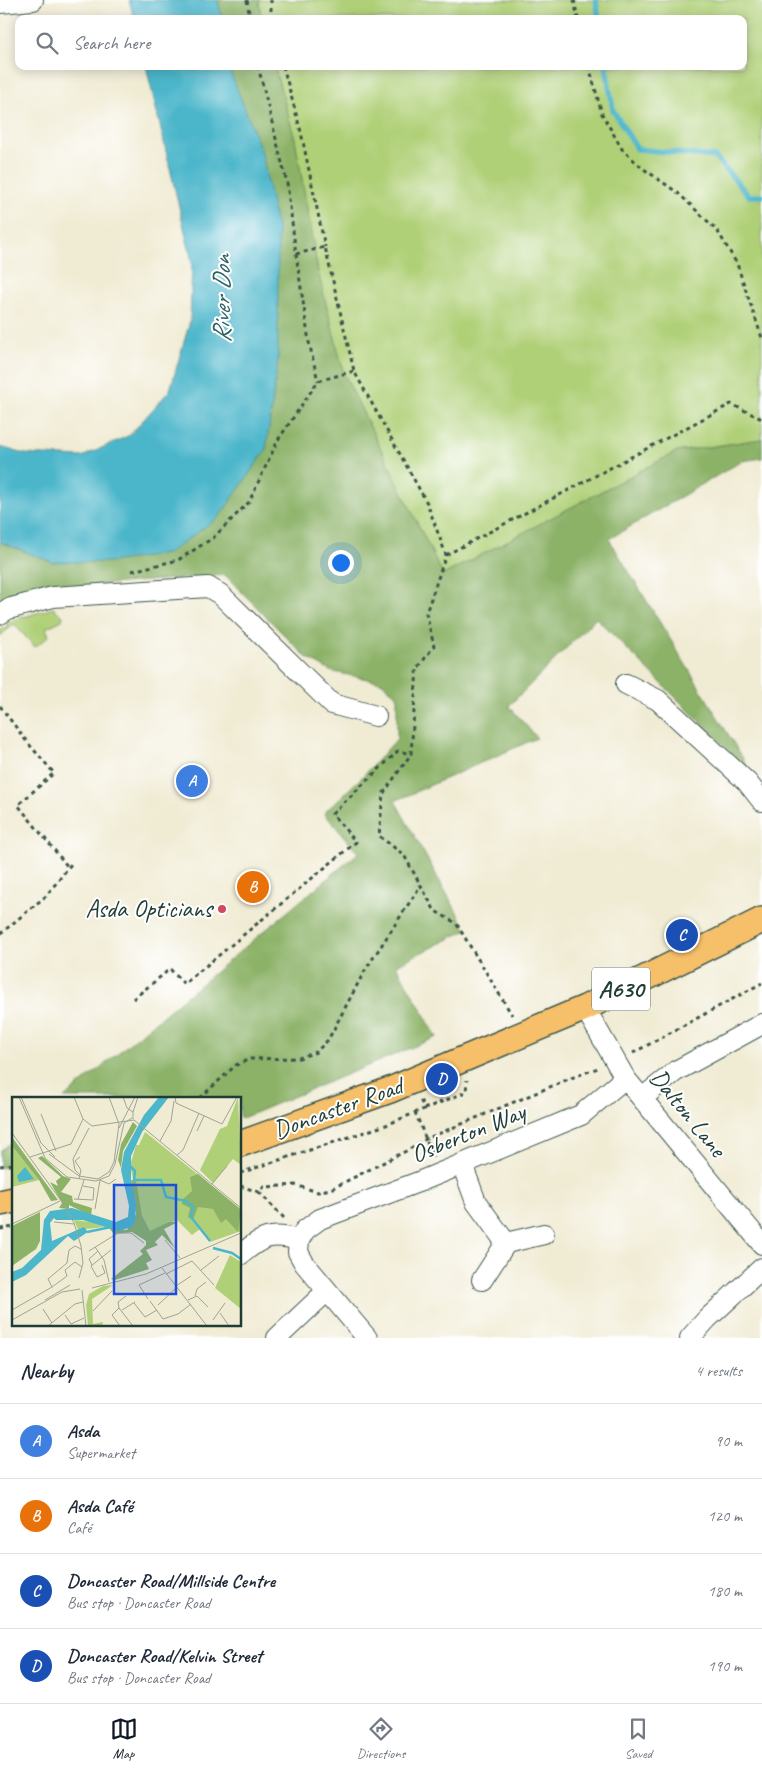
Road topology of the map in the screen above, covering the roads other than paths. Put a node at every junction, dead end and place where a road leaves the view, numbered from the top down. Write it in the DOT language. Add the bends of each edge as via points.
graph roads {
  1 [pos="33,0"];
  2 [pos="0,3"];
  3 [pos="0,614"];
  4 [pos="626,684"];
  5 [pos="376,716"];
  6 [pos="762,801"];
  7 [pos="762,920"];
  8 [pos="585,1008"];
  9 [pos="762,1024"];
  10 [pos="620,1070"];
  11 [pos="642,1098"];
  12 [pos="241,1144"];
  13 [pos="462,1164"];
  14 [pos="544,1234"];
  15 [pos="300,1238"];
  16 [pos="506,1243"];
  17 [pos="762,1244"];
  18 [pos="241,1254"];
  19 [pos="762,1268"];
  20 [pos="482,1280"];
  21 [pos="327,1291"];
  22 [pos="277,1338"];
  23 [pos="366,1338"];
  24 [pos="690,1338"];
  1 -- 2 [label="street"];
  3 -- 5 [label="street" via="53,597 208,587 220,594 332,704"];
  4 -- 6 [label="street" via="658,700 747,782"];
  7 -- 8 [label="main road, Doncaster Road / A630"];
  8 -- 10 [label="street, Dalton Lane"];
  8 -- 12 [label="main road, Doncaster Road / A630" via="390,1090"];
  9 -- 11 [label="street" via="676,1072"];
  10 -- 11 [label="street, Dalton Lane"];
  10 -- 13 [label="street, Osberton Way" via="581,1115"];
  11 -- 17 [label="street, Dalton Lane"];
  13 -- 15 [label="street, Osberton Way" via="320,1219"];
  13 -- 16 [label="street" via="476,1202"];
  14 -- 16 [label="street"];
  15 -- 18 [label="street" via="265,1237"];
  15 -- 21 [label="street" via="298,1252"];
  16 -- 20 [label="street"];
  19 -- 24 [label="street"];
  21 -- 22 [label="street"];
  21 -- 23 [label="street"];
}
